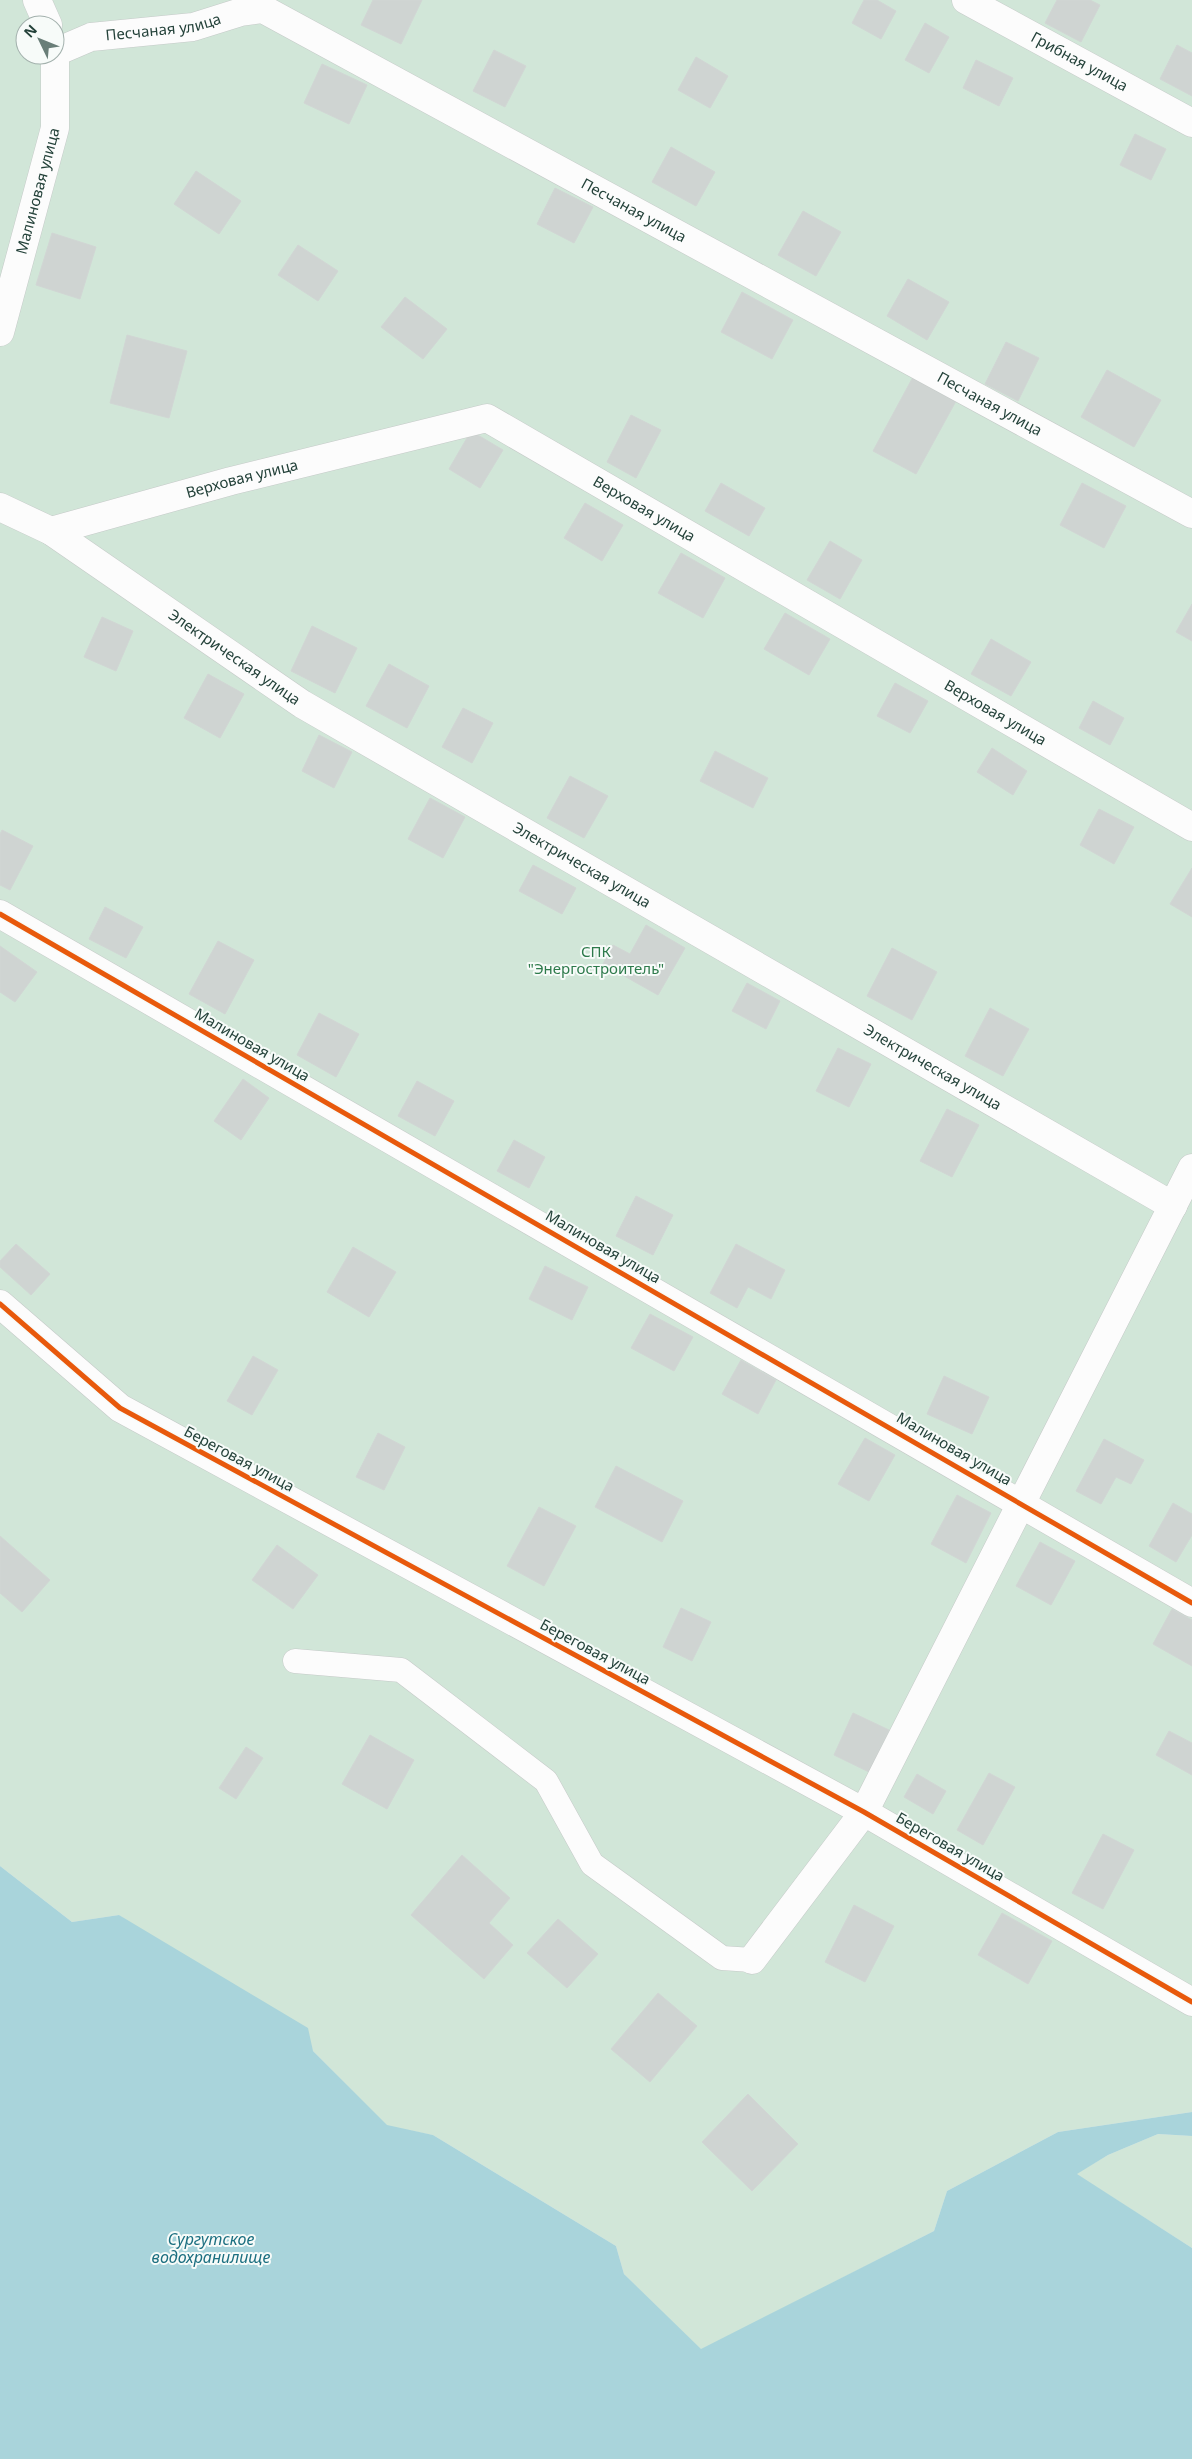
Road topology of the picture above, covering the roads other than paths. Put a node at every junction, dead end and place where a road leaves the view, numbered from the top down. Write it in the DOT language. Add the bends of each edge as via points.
graph roads {
  1 [pos="37,0"];
  2 [pos="966,0"];
  3 [pos="44,15"];
  4 [pos="65,46"];
  5 [pos="56,65"];
  6 [pos="1192,123"];
  7 [pos="0,332"];
  8 [pos="0,507"];
  9 [pos="1192,514"];
  10 [pos="51,532"];
  11 [pos="1192,827"];
  12 [pos="0,914"];
  13 [pos="1192,1168"];
  14 [pos="1173,1206"];
  15 [pos="0,1304"];
  16 [pos="1023,1503"];
  17 [pos="1192,1603"];
  18 [pos="295,1661"];
  19 [pos="864,1812"];
  20 [pos="752,1960"];
  21 [pos="1192,2002"];
  1 -- 3 [label="street"];
  2 -- 6 [label="street, Грибная улица"];
  4 -- 9 [label="street, Песчаная улица" via="91,37 193,27 263,8"];
  5 -- 7 [label="street, Малиновая улица" via="55,128"];
  8 -- 10 [label="street, Электрическая улица"];
  10 -- 11 [label="street, Верховая улица" via="230,481 487,418"];
  10 -- 14 [label="street, Электрическая улица" via="302,704"];
  12 -- 16 [label="street, Малиновая улица"];
  13 -- 14 [label="street"];
  14 -- 16 [label="street"];
  15 -- 19 [label="street, Береговая улица" via="120,1408"];
  16 -- 17 [label="street, Малиновая улица"];
  16 -- 19 [label="street"];
  18 -- 20 [label="lane" via="401,1670 546,1782 592,1864 722,1958"];
  19 -- 20 [label="street"];
  19 -- 21 [label="street, Береговая улица"];
}
